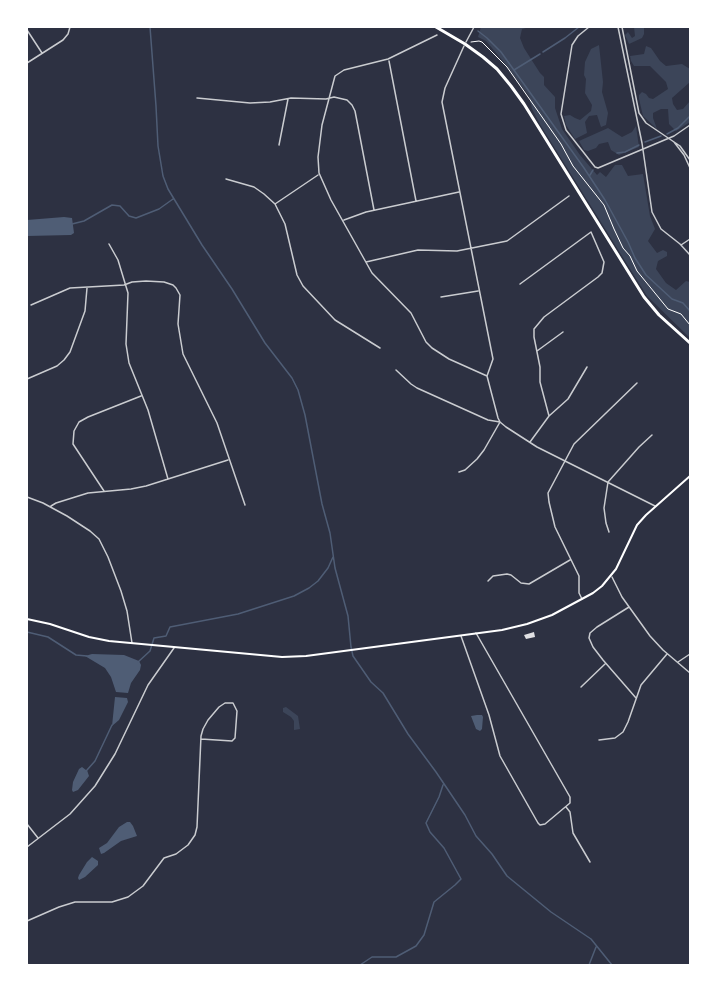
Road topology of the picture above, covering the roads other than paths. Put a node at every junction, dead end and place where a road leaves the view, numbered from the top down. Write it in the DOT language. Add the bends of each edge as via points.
graph roads {
  1 [pos="70,27"];
  2 [pos="436,27"];
  3 [pos="474,27"];
  4 [pos="588,27"];
  5 [pos="620,27"];
  6 [pos="27,30"];
  7 [pos="437,35"];
  8 [pos="465,44"];
  9 [pos="42,54"];
  10 [pos="388,59"];
  11 [pos="27,63"];
  12 [pos="197,98"];
  13 [pos="288,98"];
  14 [pos="330,98"];
  15 [pos="690,124"];
  16 [pos="668,138"];
  17 [pos="673,142"];
  18 [pos="279,146"];
  19 [pos="643,148"];
  20 [pos="690,160"];
  21 [pos="690,168"];
  22 [pos="319,175"];
  23 [pos="226,179"];
  24 [pos="460,192"];
  25 [pos="569,196"];
  26 [pos="417,201"];
  27 [pos="275,204"];
  28 [pos="375,210"];
  29 [pos="344,221"];
  30 [pos="690,238"];
  31 [pos="109,244"];
  32 [pos="681,245"];
  33 [pos="471,248"];
  34 [pos="690,255"];
  35 [pos="366,262"];
  36 [pos="126,284"];
  37 [pos="520,284"];
  38 [pos="87,287"];
  39 [pos="479,290"];
  40 [pos="441,297"];
  41 [pos="31,305"];
  42 [pos="563,332"];
  43 [pos="690,343"];
  44 [pos="380,348"];
  45 [pos="537,351"];
  46 [pos="587,367"];
  47 [pos="396,369"];
  48 [pos="488,376"];
  49 [pos="27,379"];
  50 [pos="637,383"];
  51 [pos="142,396"];
  52 [pos="549,416"];
  53 [pos="500,422"];
  54 [pos="652,435"];
  55 [pos="530,443"];
  56 [pos="229,459"];
  57 [pos="565,460"];
  58 [pos="459,472"];
  59 [pos="690,476"];
  60 [pos="168,479"];
  61 [pos="608,482"];
  62 [pos="104,491"];
  63 [pos="27,497"];
  64 [pos="245,505"];
  65 [pos="656,506"];
  66 [pos="51,507"];
  67 [pos="609,532"];
  68 [pos="571,559"];
  69 [pos="612,576"];
  70 [pos="488,581"];
  71 [pos="582,599"];
  72 [pos="629,607"];
  73 [pos="27,619"];
  74 [pos="476,633"];
  75 [pos="460,635"];
  76 [pos="132,644"];
  77 [pos="175,647"];
  78 [pos="667,654"];
  79 [pos="690,654"];
  80 [pos="677,662"];
  81 [pos="606,663"];
  82 [pos="690,673"];
  83 [pos="581,687"];
  84 [pos="636,698"];
  85 [pos="201,739"];
  86 [pos="599,740"];
  87 [pos="566,806"];
  88 [pos="27,824"];
  89 [pos="38,838"];
  90 [pos="27,847"];
  91 [pos="590,862"];
  92 [pos="27,921"];
  93 [pos="451,965"];
  94 [pos="459,965"];
  1 -- 9 [label="street" via="63,40"];
  2 -- 8 [label="main road"];
  3 -- 8 [label="street"];
  4 -- 19 [label="street" via="570,51 561,114 566,130 596,168"];
  5 -- 16 [label="street" via="639,113 646,123"];
  5 -- 19 [label="street"];
  6 -- 9 [label="street"];
  7 -- 10 [label="street"];
  8 -- 24 [label="street" via="442,97"];
  8 -- 43 [label="main road" via="511,86 644,297"];
  9 -- 11 [label="street"];
  10 -- 14 [label="street" via="337,74"];
  10 -- 26 [label="street"];
  12 -- 13 [label="street" via="250,103"];
  13 -- 14 [label="street"];
  13 -- 18 [label="street"];
  14 -- 22 [label="street" via="320,136"];
  14 -- 28 [label="street" via="344,99 354,108"];
  15 -- 16 [label="street"];
  16 -- 17 [label="street"];
  16 -- 19 [label="street"];
  17 -- 20 [label="street"];
  17 -- 21 [label="street"];
  19 -- 32 [label="street" via="654,217 661,229"];
  22 -- 27 [label="street"];
  22 -- 29 [label="street"];
  23 -- 27 [label="street" via="254,187"];
  24 -- 26 [label="street"];
  24 -- 33 [label="street"];
  25 -- 33 [label="street" via="511,239"];
  26 -- 28 [label="street"];
  27 -- 44 [label="street" via="285,224 303,286 335,320"];
  28 -- 29 [label="street"];
  29 -- 35 [label="street"];
  30 -- 32 [label="street"];
  31 -- 36 [label="street"];
  32 -- 34 [label="street"];
  33 -- 35 [label="street" via="448,252 418,250"];
  33 -- 39 [label="street"];
  35 -- 48 [label="street" via="375,277 411,313 432,348"];
  36 -- 38 [label="street"];
  36 -- 51 [label="street" via="127,354"];
  36 -- 56 [label="street" via="164,282 179,291 181,346 217,423"];
  37 -- 45 [label="street" via="591,232 604,262 603,271 538,323 534,333"];
  38 -- 41 [label="street" via="63,290"];
  38 -- 49 [label="street" via="85,311 70,352 57,366"];
  39 -- 40 [label="street"];
  39 -- 48 [label="street" via="493,359"];
  42 -- 45 [label="street"];
  45 -- 52 [label="street"];
  46 -- 52 [label="street" via="568,399"];
  47 -- 53 [label="street" via="417,388"];
  48 -- 53 [label="street"];
  50 -- 57 [label="street" via="574,444"];
  51 -- 60 [label="street"];
  51 -- 62 [label="street" via="88,417 75,428 73,444"];
  52 -- 55 [label="street"];
  53 -- 55 [label="street"];
  53 -- 58 [label="street" via="477,459"];
  54 -- 61 [label="street"];
  55 -- 57 [label="street"];
  56 -- 60 [label="street"];
  56 -- 64 [label="street"];
  57 -- 61 [label="street"];
  57 -- 68 [label="street" via="548,496 555,527"];
  59 -- 65 [label="main road"];
  60 -- 62 [label="street" via="139,488"];
  61 -- 65 [label="street"];
  61 -- 67 [label="street" via="604,508"];
  62 -- 66 [label="street"];
  63 -- 66 [label="street"];
  65 -- 69 [label="main road" via="634,529"];
  66 -- 76 [label="street" via="102,543 127,611"];
  68 -- 70 [label="street" via="529,584 507,574"];
  68 -- 71 [label="street" via="579,576"];
  69 -- 71 [label="main road"];
  69 -- 72 [label="street"];
  71 -- 74 [label="main road" via="536,621"];
  72 -- 78 [label="street"];
  72 -- 81 [label="street" via="589,634"];
  73 -- 76 [label="main road"];
  74 -- 75 [label="main road"];
  74 -- 87 [label="street" via="569,795 571,801"];
  75 -- 77 [label="main road" via="306,656"];
  75 -- 87 [label="street" via="500,756 535,819 540,825 545,824"];
  76 -- 77 [label="main road"];
  77 -- 89 [label="street" via="148,686 95,786 70,814"];
  78 -- 80 [label="street"];
  78 -- 84 [label="street" via="643,681"];
  79 -- 80 [label="street"];
  80 -- 82 [label="street"];
  81 -- 83 [label="street"];
  81 -- 84 [label="street"];
  84 -- 86 [label="street" via="623,732 615,738"];
  85 -- 85 [label="street" via="214,712 225,703 233,703 237,711 235,738"];
  85 -- 92 [label="street" via="197,827 188,845 164,858 143,886 128,897 112,902 75,902"];
  87 -- 91 [label="street" via="573,833"];
  88 -- 89 [label="street"];
  89 -- 90 [label="street"];
  93 -- 94 [label="street"];
}
